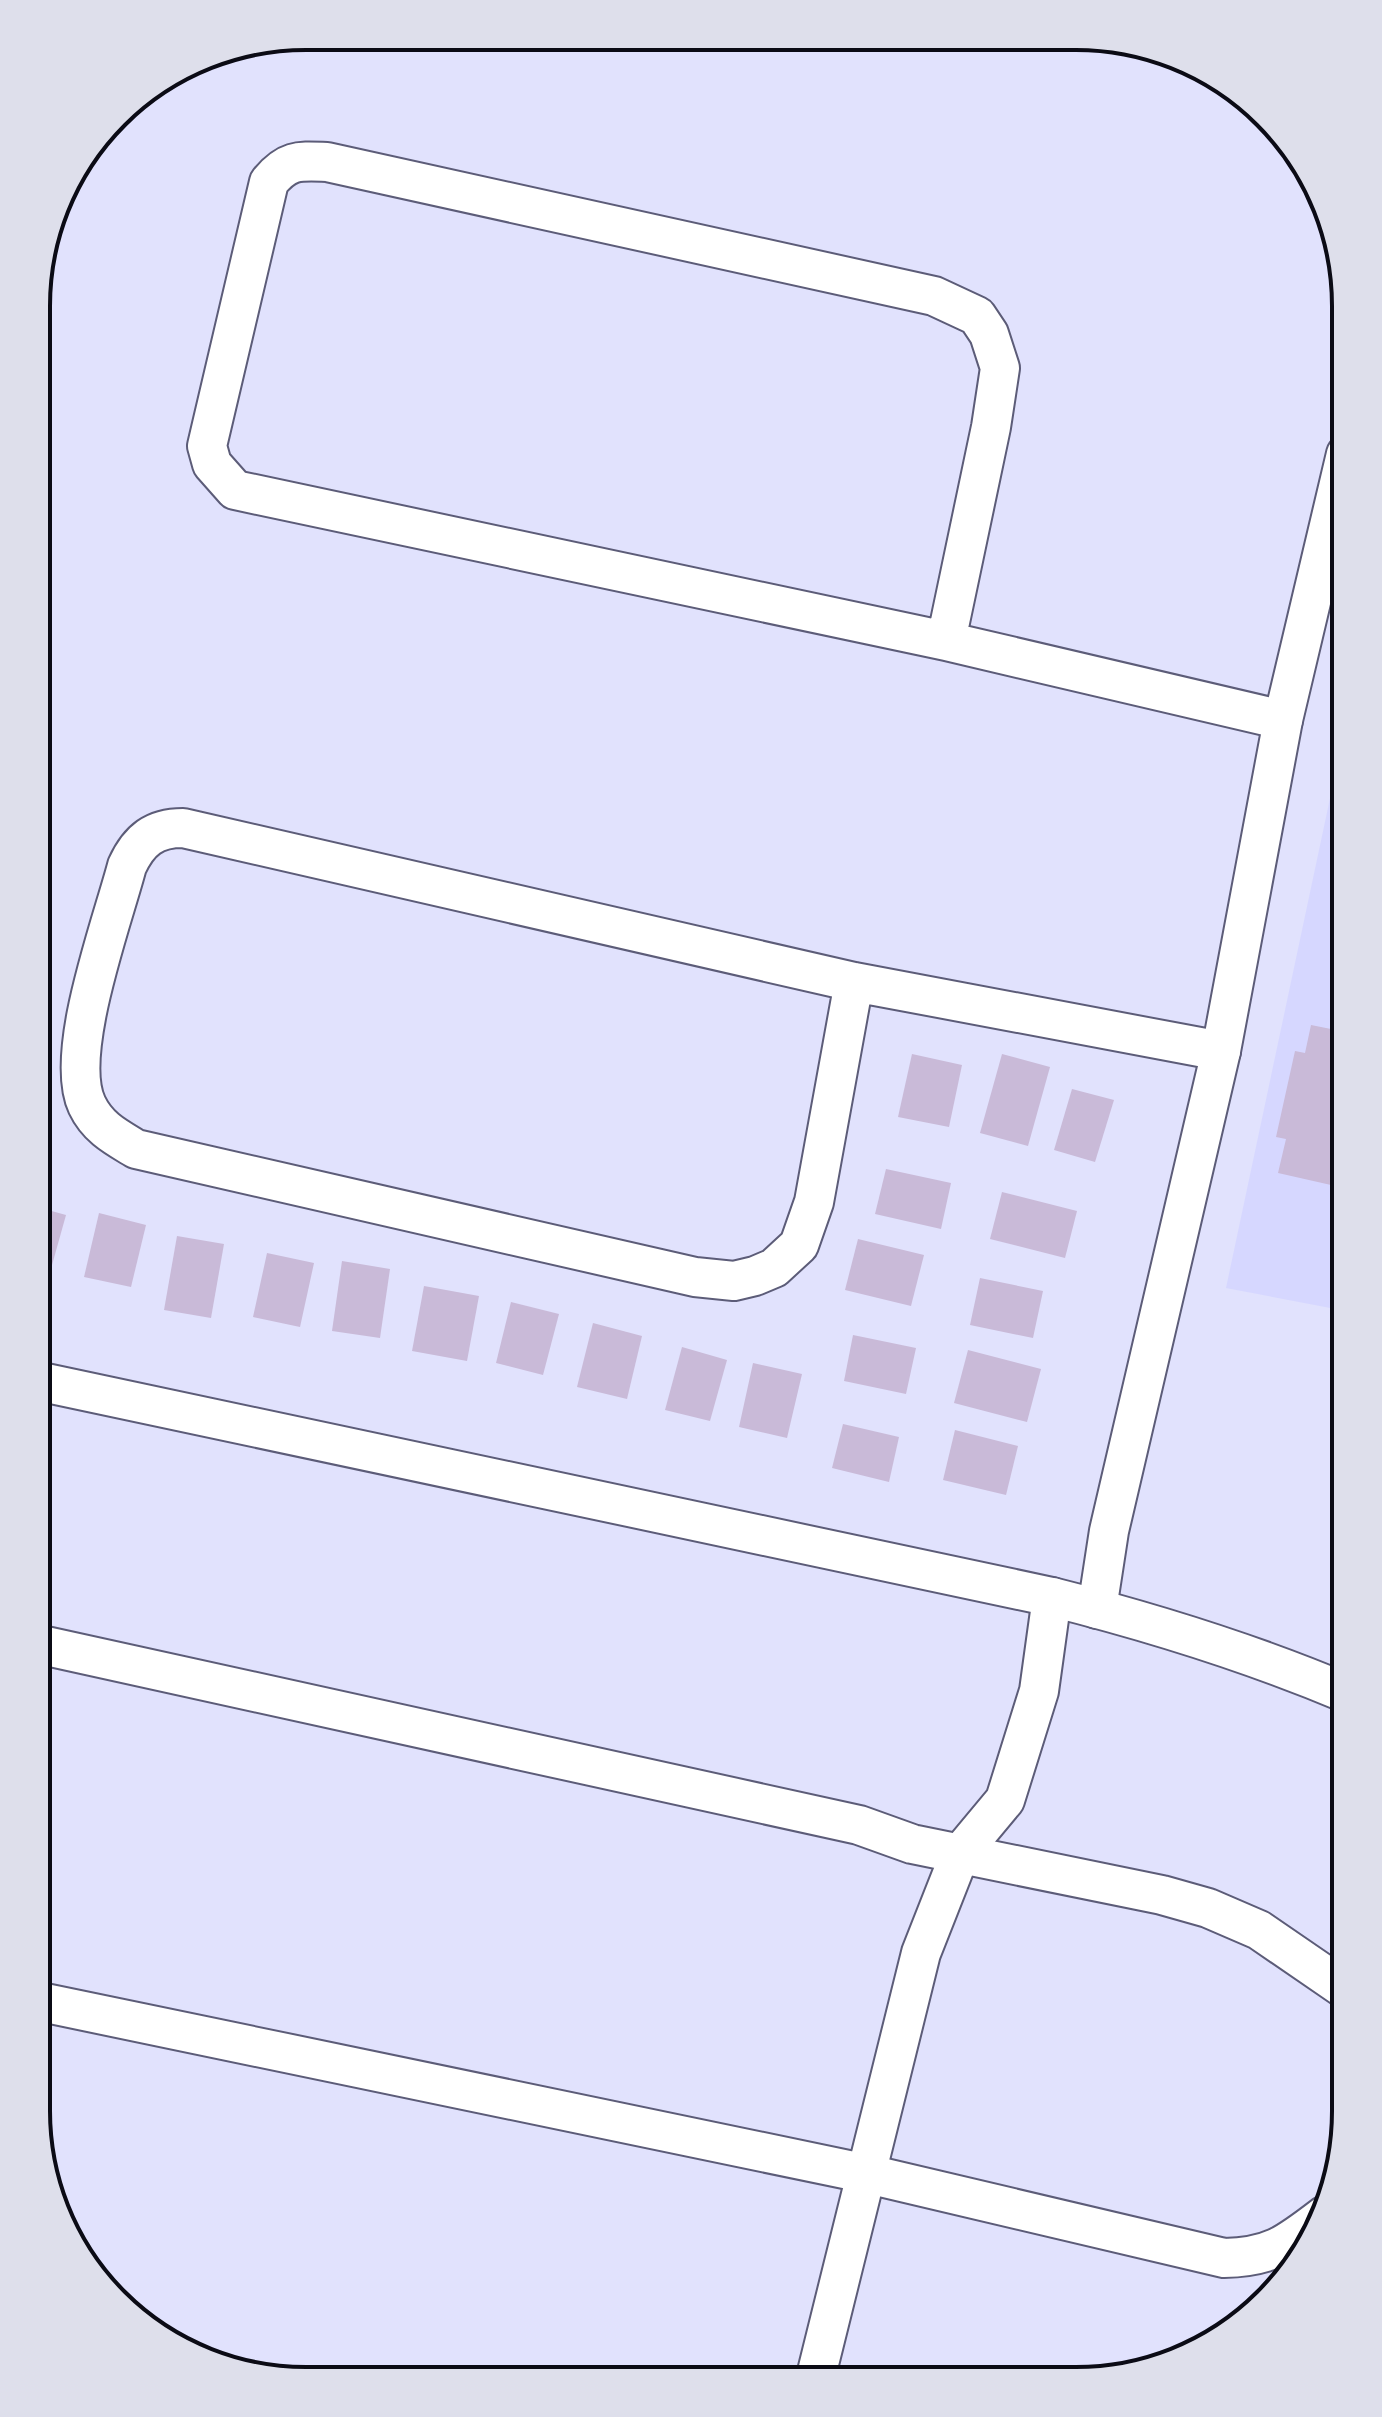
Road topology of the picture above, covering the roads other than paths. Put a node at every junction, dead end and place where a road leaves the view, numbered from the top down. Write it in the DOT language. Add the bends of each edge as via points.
graph roads {
  1 [pos="1332,548"];
  2 [pos="946,641"];
  3 [pos="1283,720"];
  4 [pos="854,982"];
  5 [pos="1221,1051"];
  6 [pos="50,1384"];
  7 [pos="1052,1597"];
  8 [pos="1097,1609"];
  9 [pos="50,1647"];
  10 [pos="1331,1687"];
  11 [pos="960,1854"];
  12 [pos="1331,1979"];
  13 [pos="50,2004"];
  14 [pos="868,2174"];
  15 [pos="1300,2234"];
  16 [pos="818,2367"];
  1 -- 3 [label="street"];
  2 -- 2 [label="street" via="235,490 212,464 207,446 269,182 282,167 327,162 934,296 977,316 1000,368"];
  2 -- 3 [label="street"];
  3 -- 5 [label="street"];
  4 -- 4 [label="street" via="171,828 137,845 127,866 79,1049 80,1085 103,1130 136,1149 695,1277 734,1281 774,1268 799,1245 814,1202"];
  4 -- 5 [label="street"];
  5 -- 8 [label="street" via="1109,1531"];
  6 -- 7 [label="street"];
  7 -- 8 [label="street"];
  7 -- 11 [label="street" via="1039,1691 1005,1800"];
  8 -- 10 [label="street"];
  9 -- 11 [label="street" via="859,1825"];
  11 -- 12 [label="street" via="1208,1908 1259,1930"];
  11 -- 14 [label="street" via="921,1953"];
  13 -- 14 [label="street"];
  14 -- 15 [label="street" via="1224,2258 1256,2257"];
  14 -- 16 [label="street"];
}
